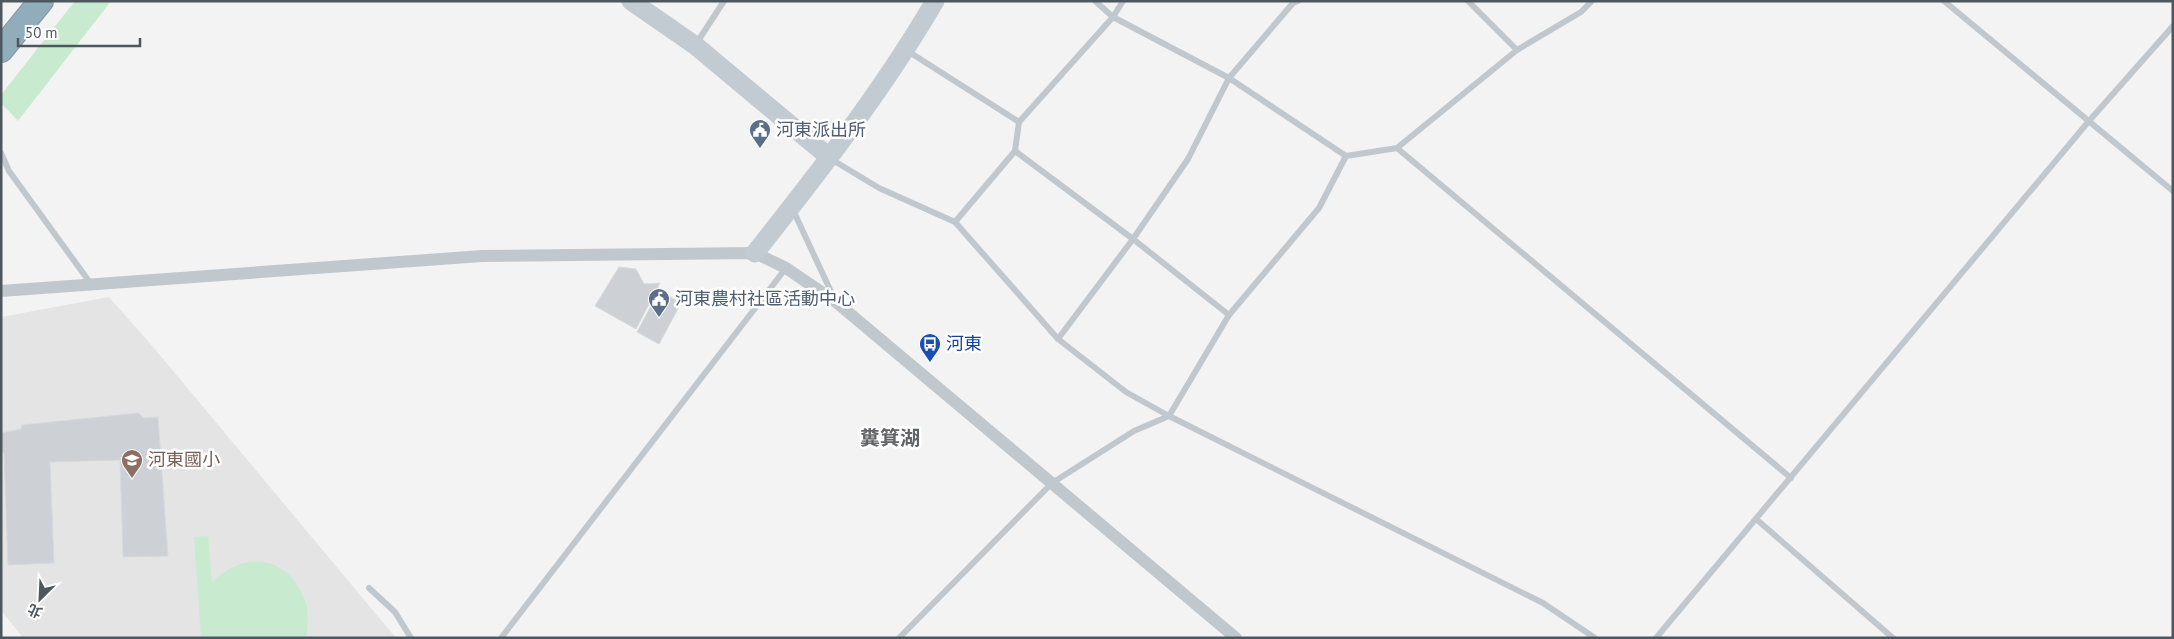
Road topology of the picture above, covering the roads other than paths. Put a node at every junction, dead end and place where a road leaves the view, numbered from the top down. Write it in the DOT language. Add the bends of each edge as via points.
graph roads {
  1 [pos="41,1"];
  2 [pos="631,1"];
  3 [pos="724,1"];
  4 [pos="935,1"];
  5 [pos="1095,1"];
  6 [pos="1123,1"];
  7 [pos="1468,1"];
  8 [pos="1592,1"];
  9 [pos="1944,1"];
  10 [pos="1294,2"];
  11 [pos="1113,17"];
  12 [pos="2173,26"];
  13 [pos="696,46"];
  14 [pos="1,50"];
  15 [pos="906,50"];
  16 [pos="1517,50"];
  17 [pos="1229,78"];
  18 [pos="2089,121"];
  19 [pos="1019,122"];
  20 [pos="1397,148"];
  21 [pos="1015,151"];
  22 [pos="1,153"];
  23 [pos="1346,156"];
  24 [pos="829,157"];
  25 [pos="2173,191"];
  26 [pos="791,207"];
  27 [pos="955,222"];
  28 [pos="1133,239"];
  29 [pos="755,253"];
  30 [pos="786,268"];
  31 [pos="90,284"];
  32 [pos="1,291"];
  33 [pos="836,302"];
  34 [pos="1229,315"];
  35 [pos="1058,339"];
  36 [pos="1169,416"];
  37 [pos="1791,478"];
  38 [pos="1052,483"];
  39 [pos="1756,519"];
  40 [pos="369,588"];
  41 [pos="411,638"];
  42 [pos="500,638"];
  43 [pos="899,638"];
  44 [pos="1236,638"];
  45 [pos="1595,638"];
  46 [pos="1656,638"];
  47 [pos="1893,638"];
  1 -- 14 [label="highway"];
  2 -- 13 [label="street"];
  3 -- 13 [label="lane"];
  4 -- 15 [label="street"];
  5 -- 11 [label="lane"];
  6 -- 11 [label="lane"];
  7 -- 16 [label="lane"];
  8 -- 16 [label="lane" via="1581,12"];
  9 -- 18 [label="lane"];
  10 -- 17 [label="lane"];
  11 -- 17 [label="lane"];
  11 -- 19 [label="lane"];
  12 -- 18 [label="lane"];
  13 -- 24 [label="street"];
  15 -- 19 [label="lane"];
  15 -- 24 [label="street"];
  16 -- 20 [label="lane"];
  17 -- 23 [label="lane"];
  17 -- 28 [label="lane" via="1188,159"];
  18 -- 25 [label="lane"];
  18 -- 37 [label="lane"];
  19 -- 21 [label="lane"];
  20 -- 23 [label="lane"];
  20 -- 37 [label="lane"];
  21 -- 27 [label="lane"];
  21 -- 28 [label="lane"];
  22 -- 31 [label="lane" via="9,171"];
  23 -- 34 [label="lane" via="1319,208"];
  24 -- 26 [label="street"];
  24 -- 27 [label="lane" via="878,188"];
  26 -- 29 [label="street"];
  26 -- 33 [label="lane"];
  27 -- 35 [label="lane"];
  28 -- 34 [label="lane"];
  28 -- 35 [label="lane"];
  29 -- 30 [label="street"];
  29 -- 31 [label="street" via="482,256"];
  30 -- 33 [label="street"];
  30 -- 42 [label="lane"];
  31 -- 32 [label="street"];
  33 -- 38 [label="street"];
  34 -- 36 [label="lane"];
  35 -- 36 [label="lane" via="1126,392"];
  36 -- 38 [label="lane" via="1134,430"];
  36 -- 45 [label="lane" via="1543,603"];
  37 -- 39 [label="lane"];
  38 -- 43 [label="lane"];
  38 -- 44 [label="street"];
  39 -- 46 [label="lane"];
  39 -- 47 [label="lane"];
  40 -- 41 [label="lane" via="395,612"];
}
